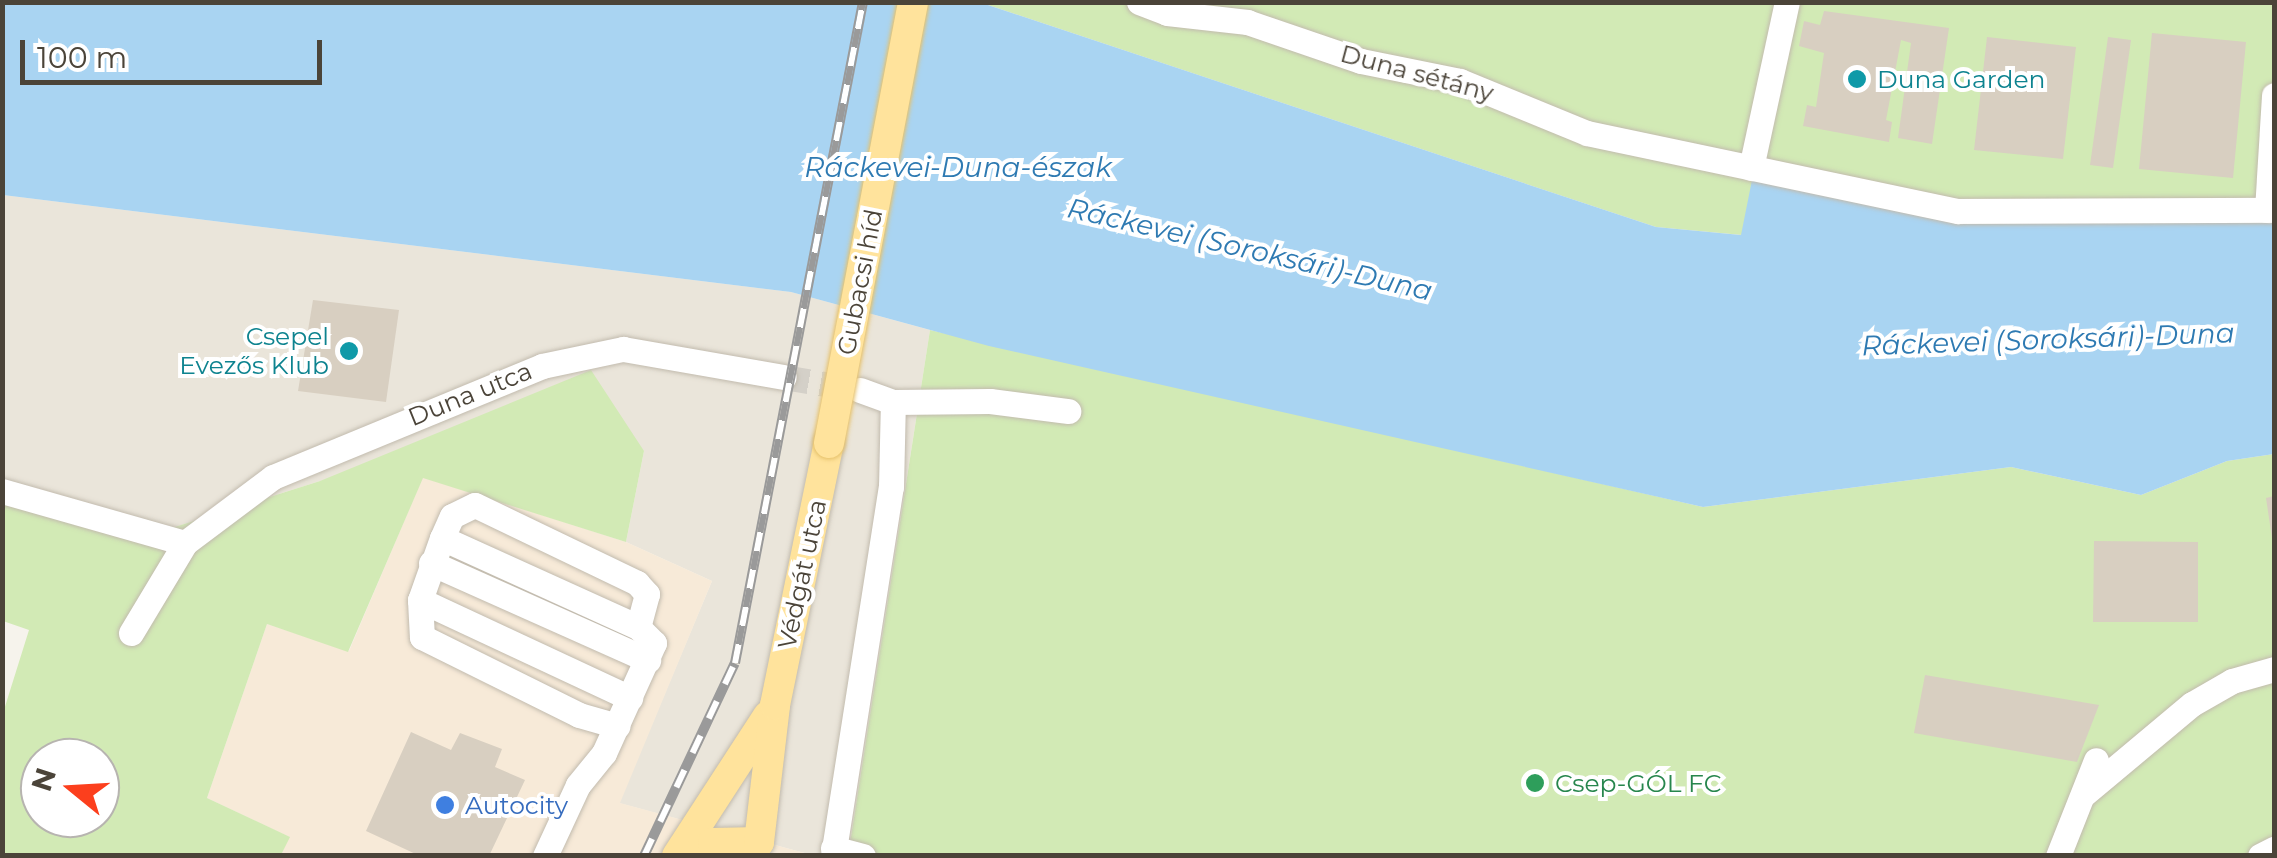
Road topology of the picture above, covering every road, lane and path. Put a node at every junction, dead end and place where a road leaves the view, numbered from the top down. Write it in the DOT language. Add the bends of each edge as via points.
graph roads {
  1 [pos="913,2"];
  2 [pos="1139,2"];
  3 [pos="1787,2"];
  4 [pos="2274,95"];
  5 [pos="1751,168"];
  6 [pos="2271,210"];
  7 [pos="784,377"];
  8 [pos="860,390"];
  9 [pos="893,402"];
  10 [pos="1068,411"];
  11 [pos="829,443"];
  12 [pos="2,492"];
  13 [pos="442,538"];
  14 [pos="186,543"];
  15 [pos="431,563"];
  16 [pos="420,600"];
  17 [pos="638,626"];
  18 [pos="131,633"];
  19 [pos="648,660"];
  20 [pos="2274,669"];
  21 [pos="630,698"];
  22 [pos="775,705"];
  23 [pos="616,726"];
  24 [pos="2096,760"];
  25 [pos="2083,795"];
  26 [pos="760,849"];
  27 [pos="2274,849"];
  28 [pos="833,852"];
  29 [pos="546,856"];
  30 [pos="677,856"];
  31 [pos="695,856"];
  32 [pos="863,856"];
  33 [pos="2058,856"];
  34 [pos="2260,856"];
  1 -- 11 [label="main road, Gubacsi híd, bridge"];
  2 -- 5 [label="street, Duna sétány" via="1290,33 1361,61 1504,96 1587,132"];
  3 -- 5 [label="street"];
  4 -- 6 [label="street, Duna sétány"];
  5 -- 6 [label="street, Duna sétány" via="1958,211"];
  7 -- 14 [label="street, Duna utca" via="624,349 542,366 273,477"];
  8 -- 9 [label="street"];
  9 -- 10 [label="street" via="990,401"];
  9 -- 28 [label="street" via="891,487"];
  11 -- 22 [label="main road, Védgát utca"];
  12 -- 14 [label="street"];
  13 -- 15 [label="street"];
  13 -- 17 [label="street"];
  13 -- 17 [label="street" via="452,516 475,504 637,583 646,594"];
  14 -- 18 [label="street, Duna utca"];
  15 -- 16 [label="street"];
  15 -- 19 [label="street"];
  16 -- 21 [label="street"];
  16 -- 23 [label="street" via="422,637"];
  17 -- 19 [label="street" via="654,643"];
  19 -- 21 [label="street"];
  20 -- 25 [label="street" via="2232,681 2192,704"];
  21 -- 23 [label="street"];
  22 -- 26 [label="main road, Védgát utca"];
  22 -- 30 [label="main road, Védgát utca"];
  23 -- 29 [label="street" via="578,784"];
  24 -- 25 [label="street"];
  25 -- 33 [label="street"];
  26 -- 31 [label="main road, Védgát utca" via="713,842"];
  27 -- 34 [label="street"];
  28 -- 32 [label="street"];
}
